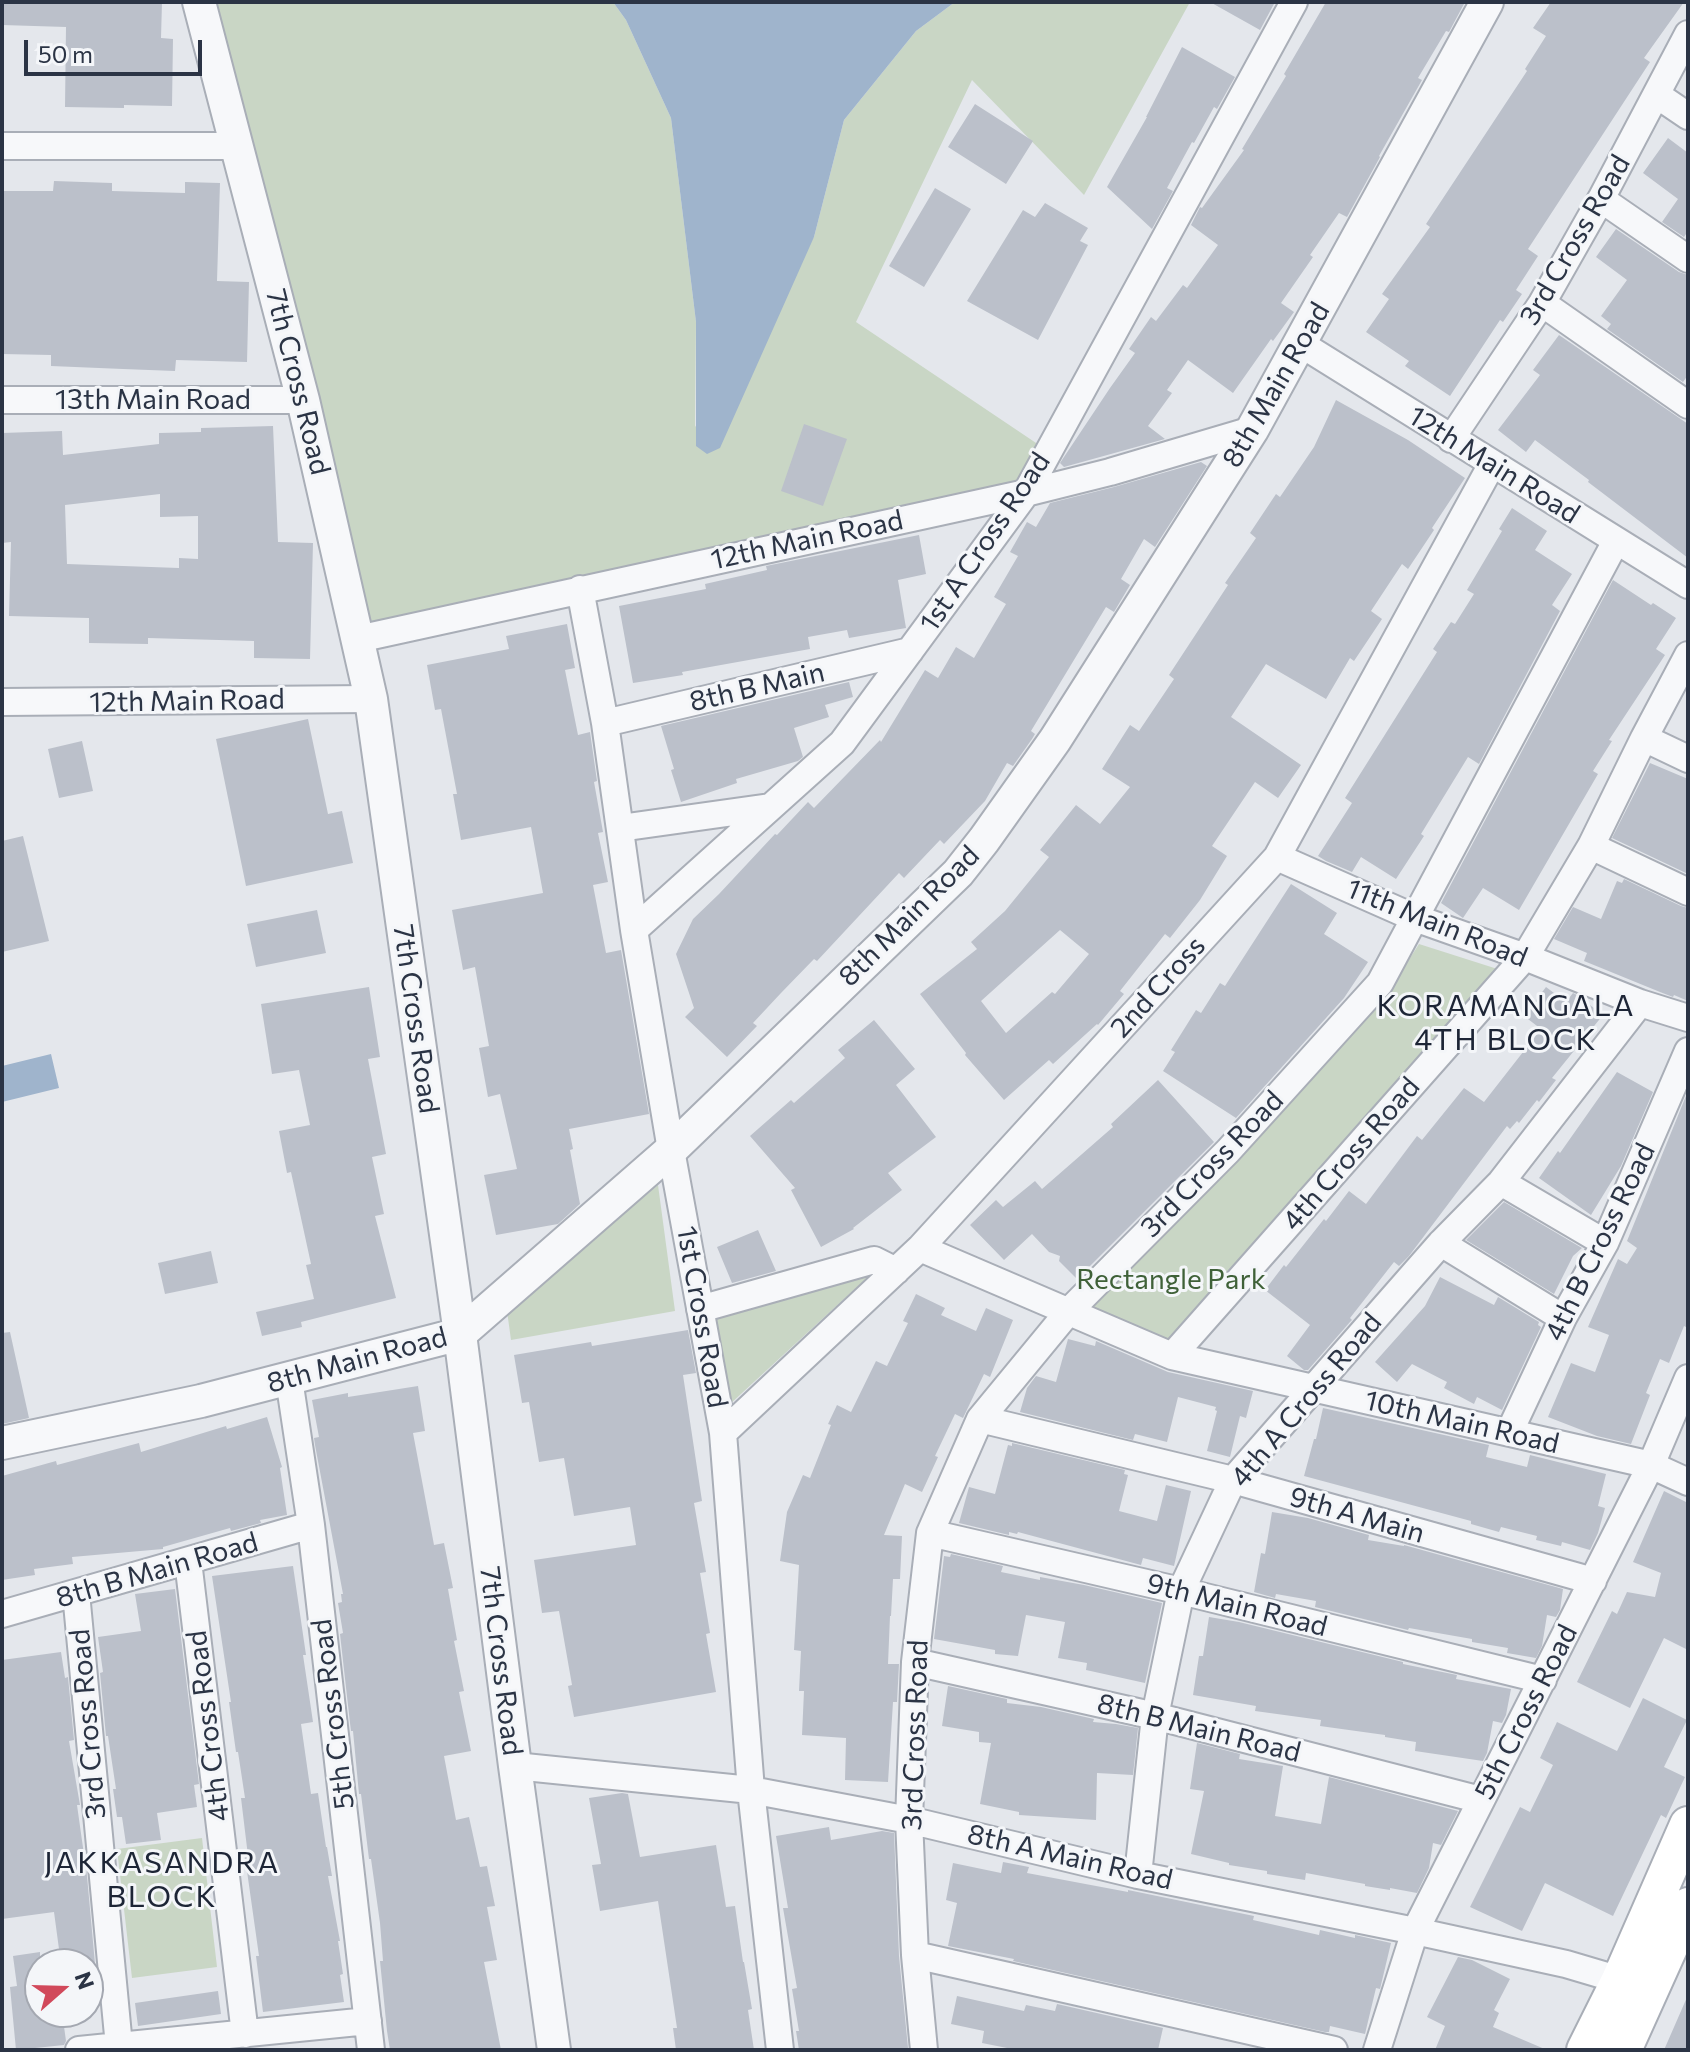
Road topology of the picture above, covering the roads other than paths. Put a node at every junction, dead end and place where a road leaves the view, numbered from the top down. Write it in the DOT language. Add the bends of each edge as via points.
graph roads {
  1 [pos="199,2"];
  2 [pos="1294,2"];
  3 [pos="1487,2"];
  4 [pos="1688,34"];
  5 [pos="1657,95"];
  6 [pos="1688,116"];
  7 [pos="2,146"];
  8 [pos="238,146"];
  9 [pos="1601,199"];
  10 [pos="1688,259"];
  11 [pos="1542,303"];
  12 [pos="1301,344"];
  13 [pos="2,400"];
  14 [pos="303,400"];
  15 [pos="1688,405"];
  16 [pos="1252,430"];
  17 [pos="1451,439"];
  18 [pos="1492,464"];
  19 [pos="1026,493"];
  20 [pos="1616,541"];
  21 [pos="1688,585"];
  22 [pos="580,589"];
  23 [pos="358,639"];
  24 [pos="910,651"];
  25 [pos="1688,655"];
  26 [pos="371,699"];
  27 [pos="2,702"];
  28 [pos="605,723"];
  29 [pos="1644,738"];
  30 [pos="1688,759"];
  31 [pos="770,807"];
  32 [pos="620,828"];
  33 [pos="1591,846"];
  34 [pos="1277,857"];
  35 [pos="1688,892"];
  36 [pos="1415,918"];
  37 [pos="634,930"];
  38 [pos="1525,957"];
  39 [pos="1640,1003"];
  40 [pos="1688,1018"];
  41 [pos="1688,1051"];
  42 [pos="671,1150"];
  43 [pos="1501,1182"];
  44 [pos="1441,1243"];
  45 [pos="1605,1243"];
  46 [pos="920,1248"];
  47 [pos="896,1271"];
  48 [pos="700,1309"];
  49 [pos="1069,1311"];
  50 [pos="1563,1318"];
  51 [pos="460,1334"];
  52 [pos="1172,1356"];
  53 [pos="1688,1378"];
  54 [pos="289,1379"];
  55 [pos="1315,1388"];
  56 [pos="980,1419"];
  57 [pos="723,1433"];
  58 [pos="1509,1433"];
  59 [pos="2,1443"];
  60 [pos="1651,1465"];
  61 [pos="1233,1480"];
  62 [pos="1688,1482"];
  63 [pos="311,1525"];
  64 [pos="930,1533"];
  65 [pos="188,1561"];
  66 [pos="1593,1581"];
  67 [pos="1181,1591"];
  68 [pos="76,1593"];
  69 [pos="2,1614"];
  70 [pos="915,1662"];
  71 [pos="1543,1680"];
  72 [pos="1155,1716"];
  73 [pos="515,1766"];
  74 [pos="751,1790"];
  75 [pos="1481,1800"];
  76 [pos="909,1820"];
  77 [pos="1688,1825"];
  78 [pos="1138,1875"];
  79 [pos="1688,1906"];
  80 [pos="1415,1931"];
  81 [pos="915,1955"];
  82 [pos="1620,1980"];
  83 [pos="368,2021"];
  84 [pos="245,2034"];
  85 [pos="119,2046"];
  86 [pos="79,2050"];
  87 [pos="371,2050"];
  88 [pos="554,2050"];
  89 [pos="780,2050"];
  90 [pos="924,2050"];
  91 [pos="1334,2050"];
  92 [pos="1377,2050"];
  93 [pos="1585,2050"];
  94 [pos="1623,2050"];
  1 -- 8 [label="street, 7th Cross Road"];
  2 -- 19 [label="street, 1st A Cross Road"];
  3 -- 12 [label="street, 8th Main Road"];
  4 -- 5 [label="street, 3rd Cross Road"];
  5 -- 6 [label="street"];
  5 -- 9 [label="street, 3rd Cross Road"];
  7 -- 8 [label="street"];
  8 -- 14 [label="street, 7th Cross Road"];
  9 -- 10 [label="street"];
  9 -- 11 [label="street, 3rd Cross Road"];
  11 -- 15 [label="street"];
  11 -- 17 [label="street, 3rd Cross Road"];
  12 -- 16 [label="street, 8th Main Road"];
  12 -- 17 [label="street, 12th Main Road"];
  13 -- 14 [label="street, 13th Main Road"];
  14 -- 23 [label="street, 7th Cross Road"];
  16 -- 19 [label="street, 12th Main Road"];
  16 -- 42 [label="street, 8th Main Road" via="1055,740 958,873"];
  17 -- 18 [label="street, 12th Main Road"];
  18 -- 20 [label="street, 12th Main Road"];
  18 -- 34 [label="street, 2nd Cross"];
  19 -- 22 [label="street, 12th Main Road"];
  19 -- 24 [label="street, 1st A Cross Road"];
  20 -- 21 [label="street, 12th Main Road"];
  20 -- 36 [label="street, 3rd Cross Road"];
  22 -- 23 [label="street, 12th Main Road"];
  22 -- 28 [label="street, 1st Cross Road"];
  23 -- 26 [label="street, 7th Cross Road"];
  24 -- 28 [label="street, 8th B Main"];
  24 -- 31 [label="street, 1st A Cross Road" via="842,743"];
  25 -- 29 [label="street, 4th Cross Road"];
  26 -- 27 [label="street, 12th Main Road"];
  26 -- 51 [label="street, 7th Cross Road"];
  28 -- 32 [label="street, 1st Cross Road"];
  29 -- 30 [label="street"];
  29 -- 33 [label="street, 4th Cross Road"];
  31 -- 32 [label="street"];
  31 -- 37 [label="street, 1st A Cross Road"];
  32 -- 37 [label="street, 1st Cross Road"];
  33 -- 35 [label="street"];
  33 -- 38 [label="street, 4th Cross Road"];
  34 -- 36 [label="street, 11th Main Road"];
  34 -- 46 [label="street, 2nd Cross"];
  36 -- 38 [label="street, 11th Main Road"];
  36 -- 49 [label="street, 3rd Cross Road" via="1380,983 1228,1151"];
  37 -- 42 [label="street, 1st Cross Road"];
  38 -- 39 [label="street, 11th Main Road"];
  38 -- 52 [label="street, 4th Cross Road"];
  39 -- 40 [label="street, 11th Main Road"];
  39 -- 43 [label="street, 4th A Cross Road"];
  41 -- 45 [label="street, 4th B Cross Road"];
  42 -- 48 [label="street, 1st Cross Road"];
  42 -- 51 [label="street, 8th Main Road"];
  43 -- 44 [label="street, 4th A Cross Road"];
  43 -- 45 [label="street"];
  44 -- 50 [label="street"];
  44 -- 55 [label="street, 4th A Cross Road"];
  45 -- 50 [label="street, 4th B Cross Road"];
  46 -- 47 [label="street, 2nd Cross"];
  46 -- 49 [label="street, 10th Main Road"];
  47 -- 48 [label="street" via="874,1260"];
  47 -- 57 [label="street, 2nd Cross"];
  48 -- 57 [label="street, 1st Cross Road"];
  49 -- 52 [label="street, 10th Main Road"];
  49 -- 56 [label="street, 3rd Cross Road"];
  50 -- 58 [label="street, 4th B Cross Road"];
  51 -- 54 [label="street, 8th Main Road"];
  51 -- 73 [label="street, 7th Cross Road"];
  52 -- 55 [label="street, 10th Main Road"];
  53 -- 60 [label="street, 5th Cross Road"];
  54 -- 59 [label="street, 8th Main Road"];
  54 -- 63 [label="street, 5th Cross Road"];
  55 -- 58 [label="street, 10th Main Road"];
  55 -- 61 [label="street, 4th A Cross Road"];
  56 -- 61 [label="street, 9th A Main"];
  56 -- 64 [label="street, 3rd Cross Road"];
  57 -- 74 [label="street, 1st Cross Road"];
  58 -- 60 [label="street, 10th Main Road"];
  60 -- 62 [label="street, 10th Main Road"];
  60 -- 66 [label="street, 5th Cross Road"];
  61 -- 66 [label="street, 9th A Main"];
  61 -- 67 [label="street, 4th A Cross Road"];
  63 -- 65 [label="street, 8th B Main Road"];
  63 -- 83 [label="street, 5th Cross Road"];
  64 -- 67 [label="street, 9th Main Road"];
  64 -- 70 [label="street, 3rd Cross Road"];
  65 -- 68 [label="street, 8th B Main Road"];
  65 -- 84 [label="street, 4th Cross Road"];
  66 -- 71 [label="street, 5th Cross Road"];
  67 -- 71 [label="street, 9th Main Road"];
  67 -- 72 [label="street, 4th A Cross Road"];
  68 -- 69 [label="street, 8th B Main Road"];
  68 -- 85 [label="street, 3rd Cross Road"];
  70 -- 72 [label="street, 8th B Main Road"];
  70 -- 76 [label="street, 3rd Cross Road"];
  71 -- 75 [label="street, 5th Cross Road"];
  72 -- 75 [label="street, 8th B Main Road"];
  72 -- 78 [label="street, 4th A Cross Road"];
  73 -- 74 [label="street, 8th A Main Road"];
  73 -- 88 [label="street, 7th Cross Road"];
  74 -- 76 [label="street, 8th A Main Road"];
  74 -- 89 [label="street, 1st Cross Road"];
  75 -- 80 [label="street, 5th Cross Road"];
  76 -- 78 [label="street, 8th A Main Road"];
  76 -- 81 [label="street, 3rd Cross Road"];
  77 -- 82 [label="main road"];
  78 -- 80 [label="street, 8th A Main Road"];
  79 -- 94 [label="main road"];
  80 -- 82 [label="street, 8th A Main Road"];
  80 -- 92 [label="street, 5th Cross Road"];
  81 -- 90 [label="street, 3rd Cross Road"];
  81 -- 91 [label="street"];
  82 -- 93 [label="main road"];
  83 -- 84 [label="street"];
  83 -- 87 [label="street, 5th Cross Road"];
  84 -- 85 [label="street"];
  85 -- 86 [label="street"];
}
